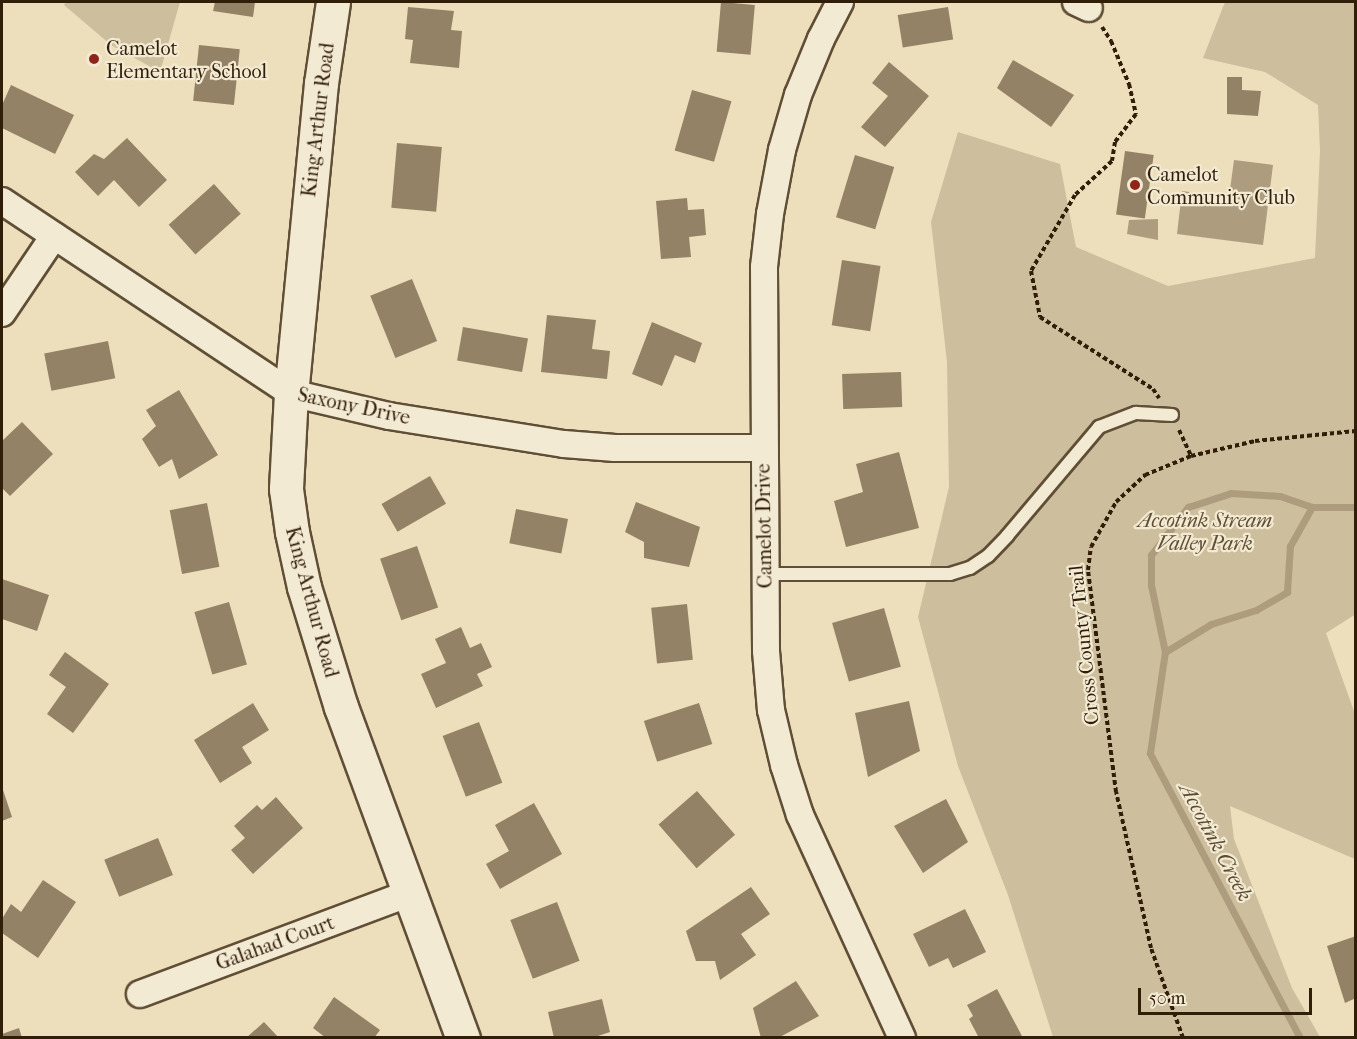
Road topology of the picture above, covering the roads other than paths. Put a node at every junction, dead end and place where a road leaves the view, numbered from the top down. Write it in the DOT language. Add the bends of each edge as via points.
graph roads {
  1 [pos="333,2"];
  2 [pos="840,2"];
  3 [pos="2,201"];
  4 [pos="54,236"];
  5 [pos="2,313"];
  6 [pos="291,393"];
  7 [pos="1172,415"];
  8 [pos="763,448"];
  9 [pos="765,574"];
  10 [pos="410,893"];
  11 [pos="140,994"];
  12 [pos="463,1038"];
  13 [pos="902,1038"];
  1 -- 6 [label="street, King Arthur Road" via="321,82"];
  2 -- 8 [label="street, Camelot Drive" via="798,95 770,214 764,267"];
  3 -- 4 [label="street, Saxony Drive"];
  4 -- 5 [label="street"];
  4 -- 6 [label="street, Saxony Drive"];
  6 -- 8 [label="street, Saxony Drive" via="389,416 564,444"];
  6 -- 10 [label="street, King Arthur Road" via="286,489 304,587 341,707"];
  7 -- 9 [label="lane" via="1136,413 1099,427 1007,536 970,568 950,574"];
  8 -- 9 [label="street, Camelot Drive"];
  9 -- 13 [label="street, Camelot Drive" via="771,710 783,765 800,815"];
  10 -- 11 [label="street, Galahad Court"];
  10 -- 12 [label="street, King Arthur Road"];
}
